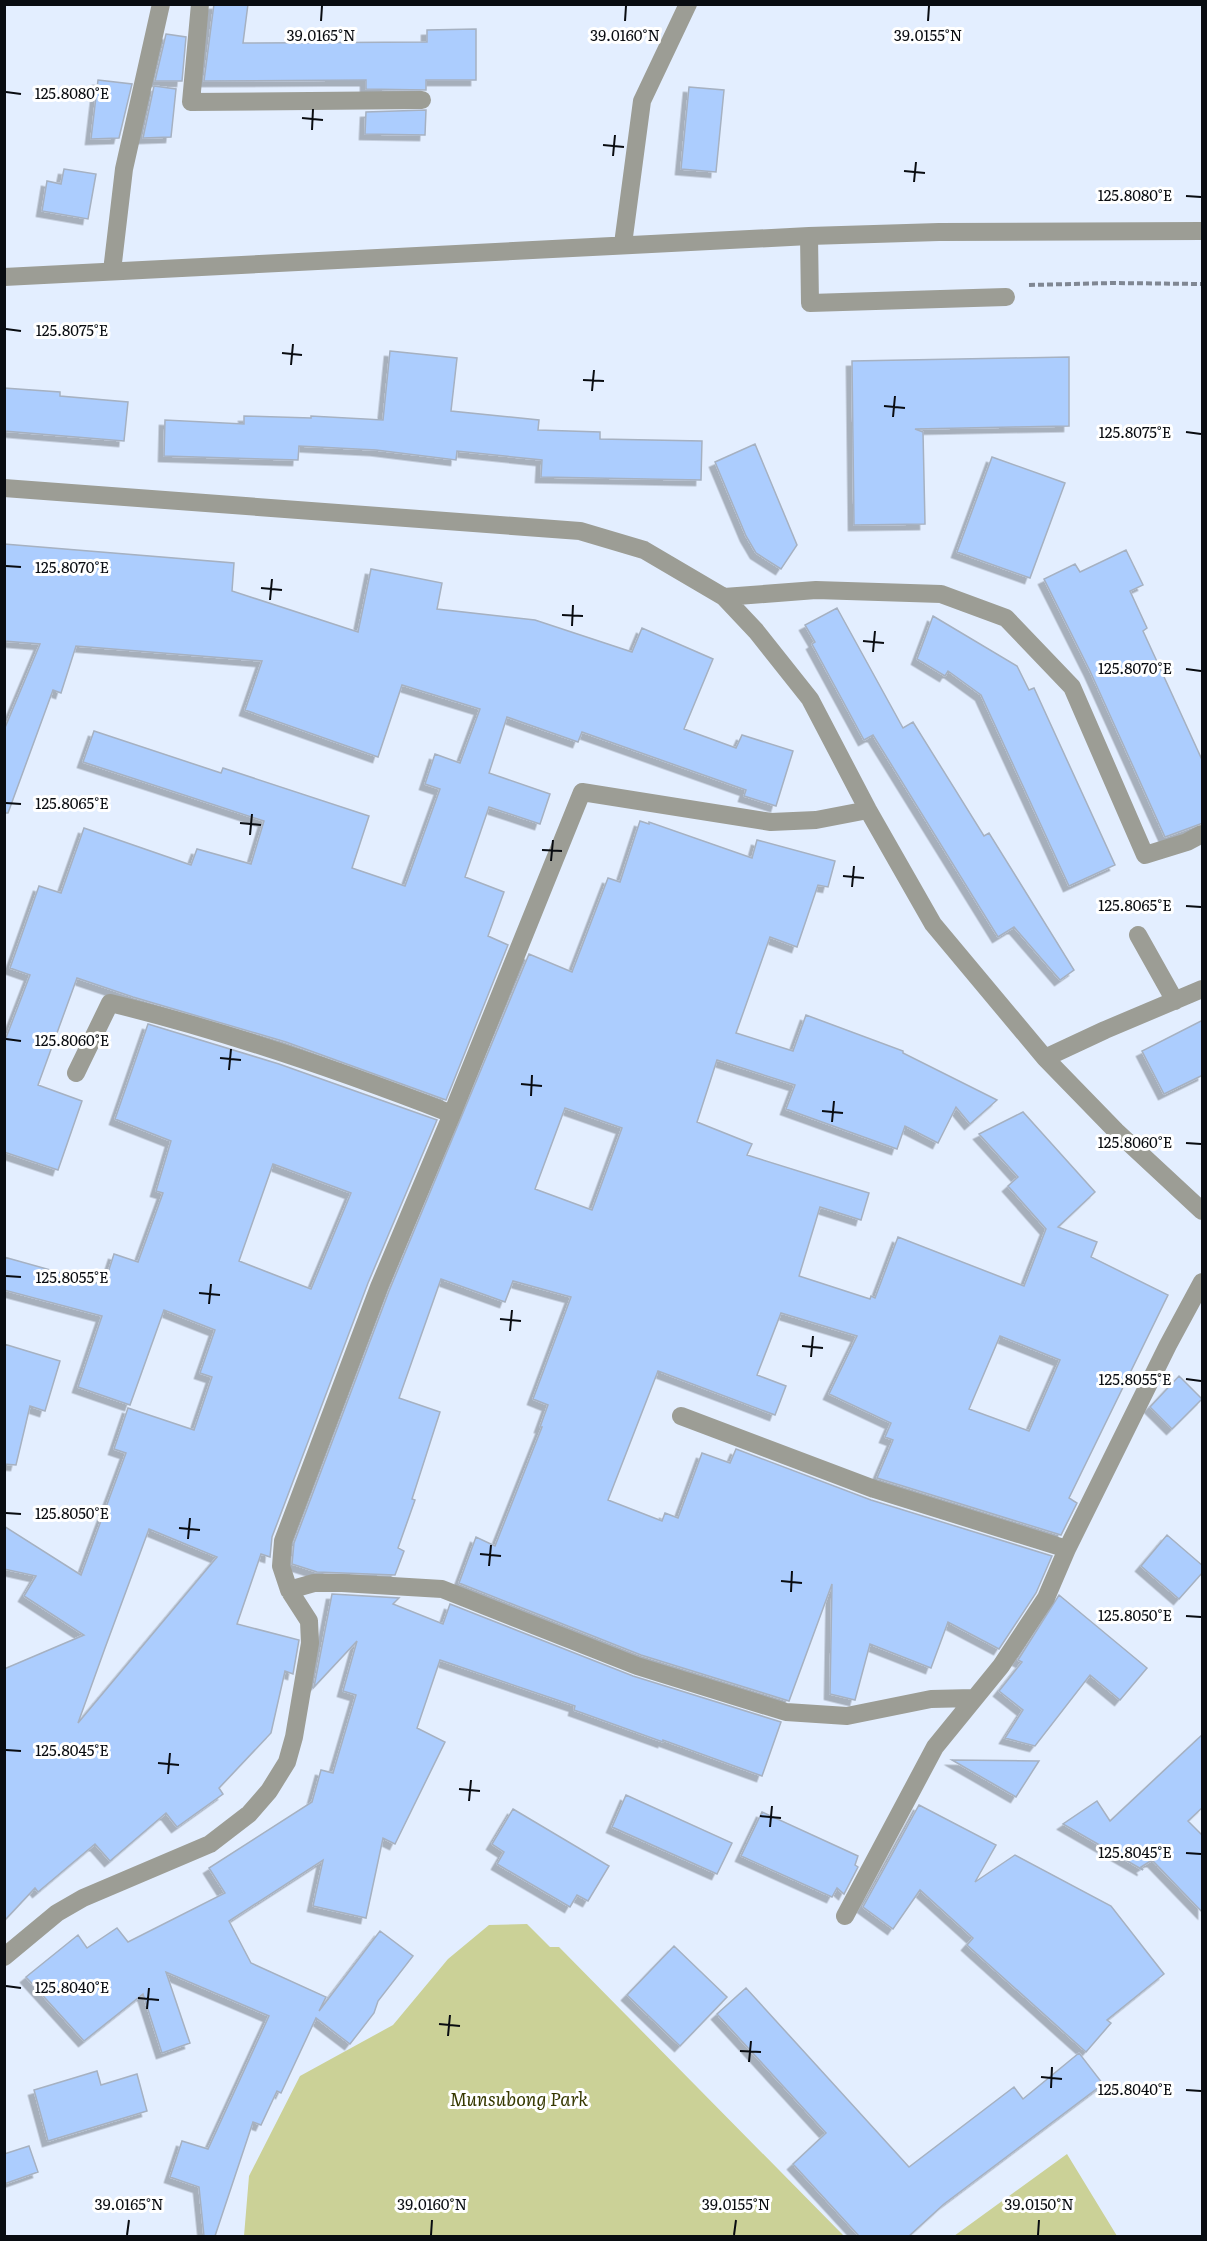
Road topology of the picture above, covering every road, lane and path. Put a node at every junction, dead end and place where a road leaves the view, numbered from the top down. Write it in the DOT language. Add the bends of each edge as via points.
graph roads {
  1 [pos="161,4"];
  2 [pos="200,4"];
  3 [pos="688,4"];
  4 [pos="422,100"];
  5 [pos="1203,231"];
  6 [pos="809,236"];
  7 [pos="623,244"];
  8 [pos="112,271"];
  9 [pos="4,277"];
  10 [pos="1203,284"];
  11 [pos="1006,297"];
  12 [pos="4,489"];
  13 [pos="724,597"];
  14 [pos="867,810"];
  15 [pos="1203,834"];
  16 [pos="1138,935"];
  17 [pos="1203,989"];
  18 [pos="1175,1001"];
  19 [pos="1046,1058"];
  20 [pos="76,1073"];
  21 [pos="452,1114"];
  22 [pos="1203,1211"];
  23 [pos="1203,1282"];
  24 [pos="681,1416"];
  25 [pos="1067,1549"];
  26 [pos="290,1590"];
  27 [pos="974,1698"];
  28 [pos="845,1916"];
  29 [pos="4,1957"];
  1 -- 8 [label="street" via="124,169"];
  2 -- 4 [label="street" via="191,102"];
  3 -- 7 [label="street" via="642,101"];
  5 -- 6 [label="street"];
  6 -- 7 [label="street"];
  6 -- 11 [label="street" via="810,303"];
  7 -- 8 [label="street"];
  8 -- 9 [label="street"];
  10 -- 11 [label="path" via="1028,285"];
  12 -- 13 [label="street" via="580,531 644,550"];
  13 -- 14 [label="street" via="810,699"];
  13 -- 15 [label="street" via="816,590 941,594 1006,618 1072,687 1144,855"];
  14 -- 19 [label="street" via="933,924"];
  14 -- 21 [label="street" via="816,820 771,822 582,792"];
  16 -- 18 [label="street"];
  17 -- 18 [label="street"];
  18 -- 19 [label="street"];
  19 -- 22 [label="street" via="1116,1131"];
  20 -- 21 [label="street" via="110,1003 369,1082"];
  21 -- 26 [label="street" via="379,1287 283,1541 281,1566"];
  23 -- 25 [label="street"];
  24 -- 25 [label="street" via="874,1488"];
  25 -- 27 [label="street" via="1046,1598 1001,1666"];
  26 -- 27 [label="street" via="314,1583 342,1582 442,1589 637,1666 786,1712 847,1716 931,1700"];
  26 -- 29 [label="street" via="309,1621 310,1643 294,1737 286,1762 269,1791 249,1814 210,1844 57,1913"];
  27 -- 28 [label="street" via="935,1747"];
}
